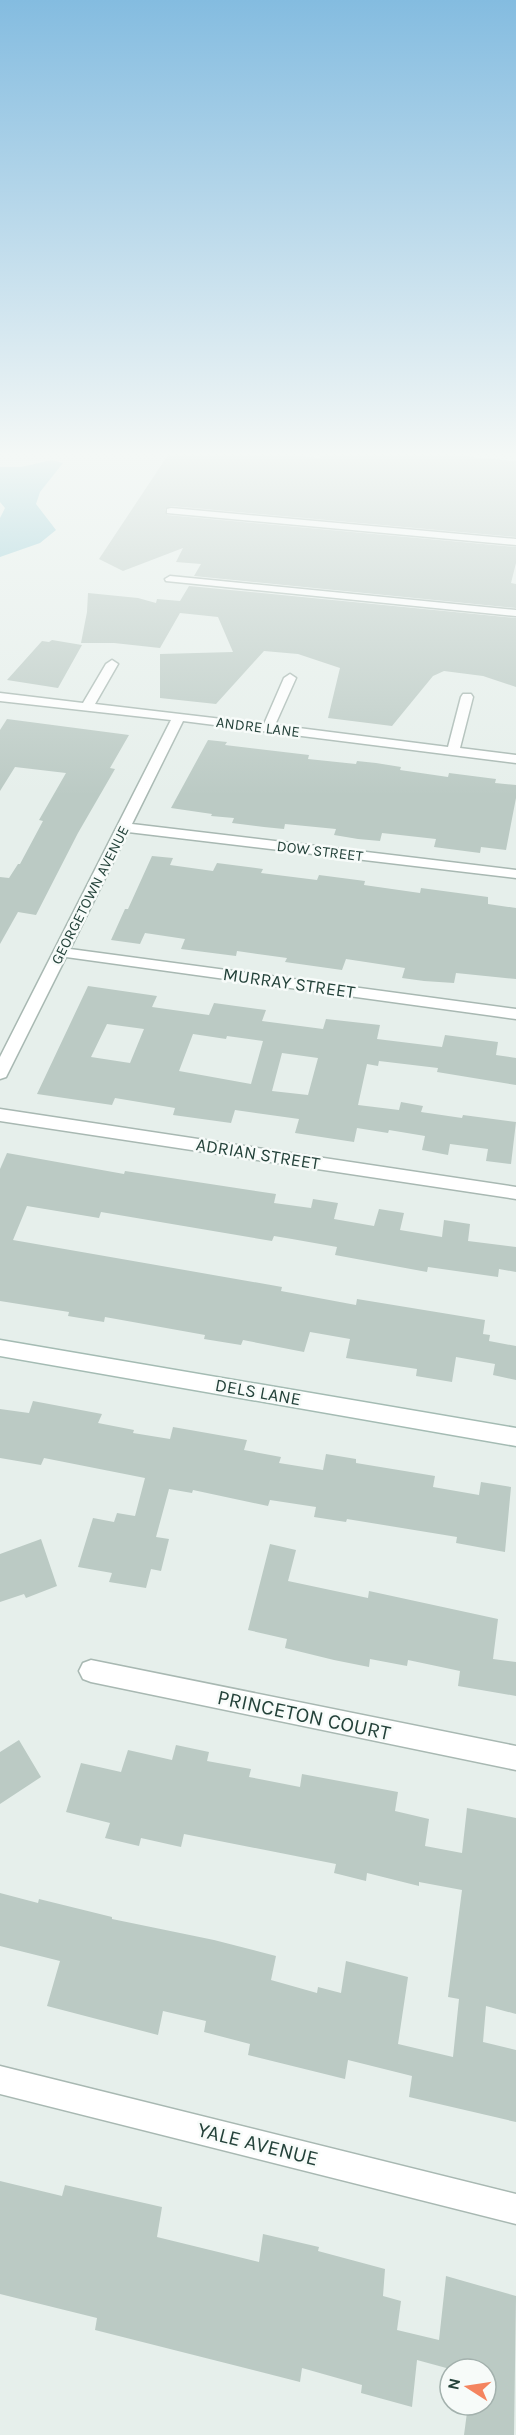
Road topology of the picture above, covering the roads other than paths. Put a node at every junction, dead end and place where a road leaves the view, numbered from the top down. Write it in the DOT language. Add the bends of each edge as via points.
graph roads {
  1 [pos="170,579"];
  2 [pos="516,613"];
  3 [pos="112,664"];
  4 [pos="291,678"];
  5 [pos="0,697"];
  6 [pos="467,697"];
  7 [pos="87,707"];
  8 [pos="179,717"];
  9 [pos="268,728"];
  10 [pos="453,751"];
  11 [pos="516,759"];
  12 [pos="124,827"];
  13 [pos="516,874"];
  14 [pos="61,952"];
  15 [pos="516,1014"];
  16 [pos="0,1074"];
  17 [pos="0,1115"];
  18 [pos="516,1193"];
  19 [pos="0,1348"];
  20 [pos="516,1437"];
  21 [pos="91,1671"];
  22 [pos="516,1758"];
  23 [pos="0,2080"];
  24 [pos="516,2209"];
  1 -- 2 [label="street"];
  3 -- 7 [label="street"];
  4 -- 9 [label="street"];
  5 -- 7 [label="street, ANDRE LANE"];
  6 -- 10 [label="street"];
  7 -- 8 [label="street, ANDRE LANE"];
  8 -- 9 [label="street, ANDRE LANE"];
  8 -- 12 [label="street, GEORGETOWN AVENUE"];
  9 -- 10 [label="street, ANDRE LANE"];
  10 -- 11 [label="street, ANDRE LANE"];
  12 -- 13 [label="street, DOW STREET"];
  12 -- 14 [label="street, GEORGETOWN AVENUE"];
  14 -- 15 [label="street, MURRAY STREET"];
  14 -- 16 [label="street, GEORGETOWN AVENUE"];
  17 -- 18 [label="street, ADRIAN STREET"];
  19 -- 20 [label="street, DELS LANE"];
  21 -- 22 [label="street, PRINCETON COURT"];
  23 -- 24 [label="street, YALE AVENUE"];
}
